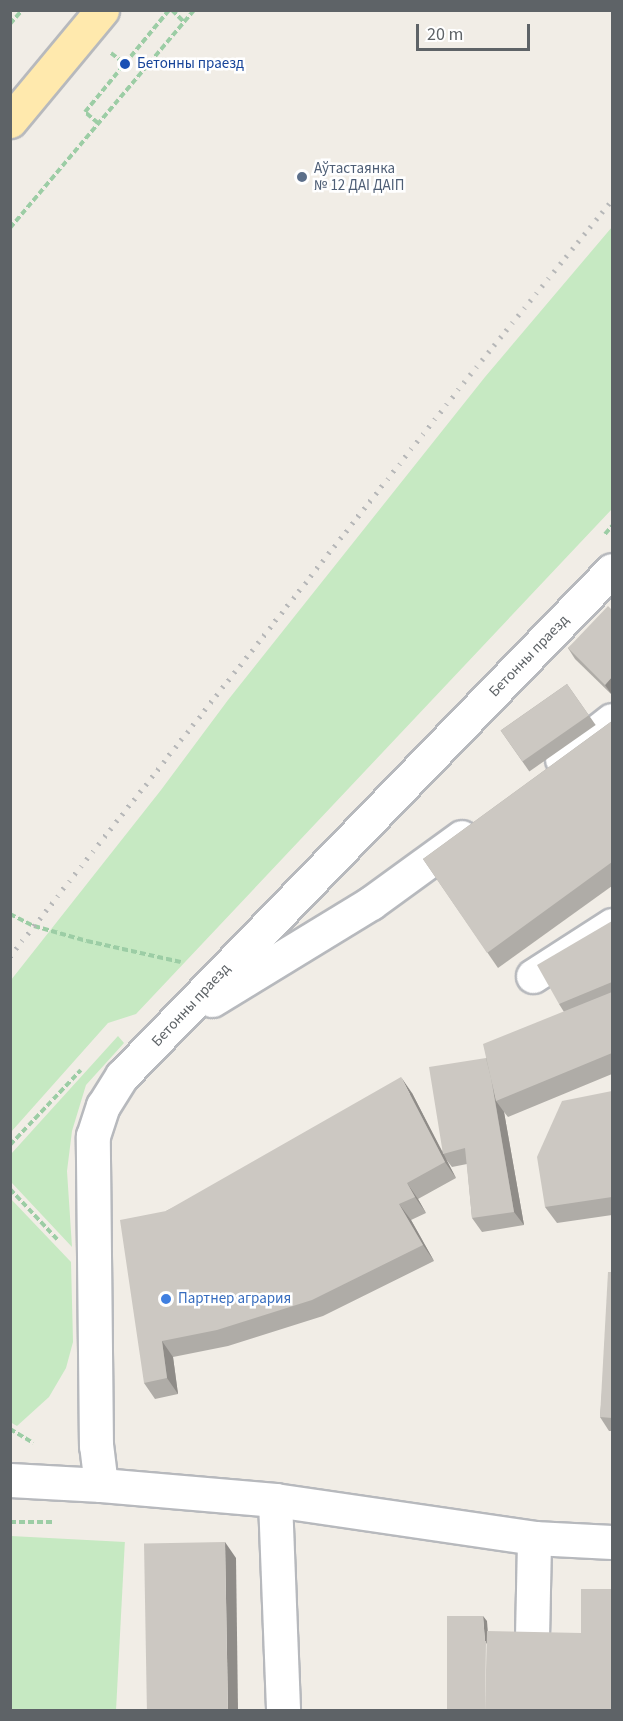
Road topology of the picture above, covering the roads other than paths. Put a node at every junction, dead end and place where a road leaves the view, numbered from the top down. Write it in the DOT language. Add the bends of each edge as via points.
graph roads {
  1 [pos="102,10"];
  2 [pos="10,121"];
  3 [pos="612,570"];
  4 [pos="612,720"];
  5 [pos="539,777"];
  6 [pos="483,820"];
  7 [pos="612,925"];
  8 [pos="533,976"];
  9 [pos="169,1026"];
  10 [pos="10,1480"];
  11 [pos="101,1485"];
  12 [pos="275,1500"];
  13 [pos="534,1538"];
  14 [pos="612,1542"];
  15 [pos="532,1637"];
  16 [pos="283,1710"];
  1 -- 2 [label="main road"];
  3 -- 9 [label="street, Бетонны праезд"];
  4 -- 5 [label="street"];
  6 -- 9 [label="street" via="410,878"];
  7 -- 8 [label="street"];
  9 -- 11 [label="street, Бетонны праезд" via="123,1076 103,1106 93,1136 96,1446"];
  10 -- 11 [label="street"];
  11 -- 12 [label="street"];
  12 -- 13 [label="street"];
  12 -- 16 [label="street"];
  13 -- 14 [label="street"];
  13 -- 15 [label="street"];
}
